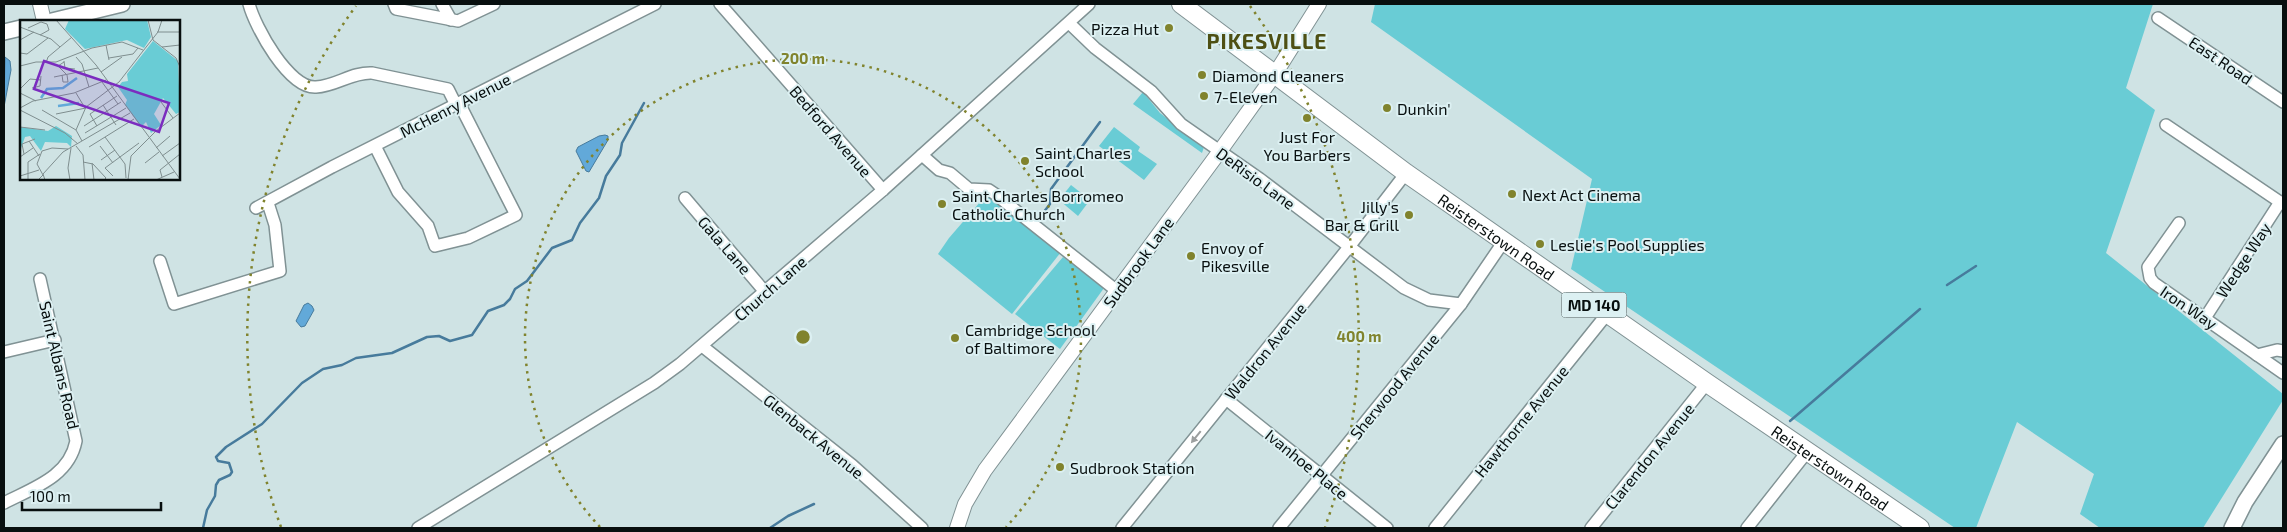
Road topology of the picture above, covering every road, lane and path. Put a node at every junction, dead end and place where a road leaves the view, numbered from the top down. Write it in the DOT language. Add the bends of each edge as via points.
graph roads {
  1 [pos="40,4"];
  2 [pos="122,4"];
  3 [pos="248,4"];
  4 [pos="394,4"];
  5 [pos="442,4"];
  6 [pos="494,4"];
  7 [pos="655,4"];
  8 [pos="720,4"];
  9 [pos="1090,4"];
  10 [pos="1181,4"];
  11 [pos="1319,4"];
  12 [pos="2158,18"];
  13 [pos="44,20"];
  14 [pos="56,20"];
  15 [pos="451,20"];
  16 [pos="1069,23"];
  17 [pos="20,28"];
  18 [pos="4,32"];
  19 [pos="1274,74"];
  20 [pos="2283,102"];
  21 [pos="458,104"];
  22 [pos="2166,125"];
  23 [pos="374,146"];
  24 [pos="1220,151"];
  25 [pos="922,155"];
  26 [pos="1406,173"];
  27 [pos="883,190"];
  28 [pos="685,198"];
  29 [pos="268,203"];
  30 [pos="2282,203"];
  31 [pos="256,208"];
  32 [pos="2179,223"];
  33 [pos="1504,241"];
  34 [pos="1349,247"];
  35 [pos="160,261"];
  36 [pos="40,279"];
  37 [pos="1117,291"];
  38 [pos="765,292"];
  39 [pos="1461,304"];
  40 [pos="1607,314"];
  41 [pos="2205,318"];
  42 [pos="55,340"];
  43 [pos="702,346"];
  44 [pos="2283,351"];
  45 [pos="4,352"];
  46 [pos="2257,355"];
  47 [pos="2283,373"];
  48 [pos="1707,383"];
  49 [pos="1226,399"];
  50 [pos="2283,444"];
  51 [pos="1807,452"];
  52 [pos="1322,475"];
  53 [pos="2245,502"];
  54 [pos="4,503"];
  55 [pos="418,528"];
  56 [pos="922,528"];
  57 [pos="957,528"];
  58 [pos="1122,528"];
  59 [pos="1279,528"];
  60 [pos="1387,528"];
  61 [pos="1435,528"];
  62 [pos="1591,528"];
  63 [pos="1747,528"];
  64 [pos="1920,528"];
  65 [pos="2220,528"];
  66 [pos="2232,528"];
  1 -- 13 [label="street"];
  2 -- 14 [label="main road"];
  3 -- 21 [label="street" via="254,20 286,72 301,84 316,87 361,72 372,73 448,89"];
  4 -- 15 [label="street" via="396,9"];
  5 -- 15 [label="street"];
  6 -- 15 [label="street" via="458,21"];
  7 -- 21 [label="street, McHenry Avenue"];
  8 -- 27 [label="street, Bedford Avenue"];
  9 -- 16 [label="street, Church Lane"];
  10 -- 19 [label="main road, Reisterstown Road / MD 140"];
  11 -- 19 [label="street, Sudbrook Lane"];
  12 -- 20 [label="street, East Road"];
  16 -- 24 [label="street, DeRisio Lane" via="1150,91 1182,124"];
  16 -- 25 [label="street, Church Lane"];
  17 -- 18 [label="main road"];
  19 -- 24 [label="street, Sudbrook Lane"];
  19 -- 26 [label="main road, Reisterstown Road / MD 140"];
  21 -- 23 [label="street, McHenry Avenue"];
  21 -- 23 [label="street" via="516,215 468,238 436,246 428,226 398,192"];
  22 -- 30 [label="street, Wedge Way"];
  23 -- 29 [label="street, McHenry Avenue"];
  24 -- 34 [label="street, DeRisio Lane"];
  24 -- 37 [label="street, Sudbrook Lane"];
  25 -- 27 [label="street, Church Lane"];
  25 -- 37 [label="street" via="969,189 989,190 995,194"];
  26 -- 33 [label="main road, Reisterstown Road / MD 140"];
  26 -- 34 [label="street, Waldron Avenue"];
  27 -- 38 [label="street, Church Lane"];
  28 -- 38 [label="street, Gala Lane"];
  29 -- 31 [label="street, McHenry Avenue"];
  29 -- 35 [label="street" via="276,225 280,271 174,304"];
  30 -- 41 [label="street, Wedge Way"];
  32 -- 41 [label="street, Iron Way" via="2148,267 2148,272 2154,283"];
  33 -- 39 [label="street, Sherwood Avenue"];
  33 -- 40 [label="main road, Reisterstown Road / MD 140"];
  34 -- 39 [label="street, DeRisio Lane" via="1417,296"];
  34 -- 49 [label="street, Waldron Avenue"];
  36 -- 42 [label="street, Saint Albans Road"];
  37 -- 57 [label="street, Sudbrook Lane" via="985,470 965,504"];
  38 -- 43 [label="street, Church Lane"];
  39 -- 52 [label="street, Sherwood Avenue"];
  40 -- 48 [label="main road, Reisterstown Road / MD 140"];
  40 -- 61 [label="street, Hawthorne Avenue"];
  41 -- 46 [label="street, Iron Way"];
  42 -- 45 [label="street"];
  42 -- 54 [label="street, Saint Albans Road" via="76,432 75,449 68,464 57,475"];
  43 -- 55 [label="street, Church Lane" via="654,383"];
  43 -- 56 [label="street, Glenback Avenue" via="857,470"];
  44 -- 46 [label="street"];
  46 -- 47 [label="street, Iron Way"];
  48 -- 51 [label="main road, Reisterstown Road / MD 140"];
  48 -- 62 [label="street, Clarendon Avenue"];
  49 -- 52 [label="street, Ivanhoe Place"];
  49 -- 58 [label="street, Waldron Avenue, one-way"];
  50 -- 53 [label="main road"];
  51 -- 63 [label="street"];
  51 -- 64 [label="main road, Reisterstown Road / MD 140"];
  52 -- 59 [label="street, Sherwood Avenue"];
  52 -- 60 [label="street, Ivanhoe Place"];
  53 -- 65 [label="main road"];
  53 -- 66 [label="main road"];
}
